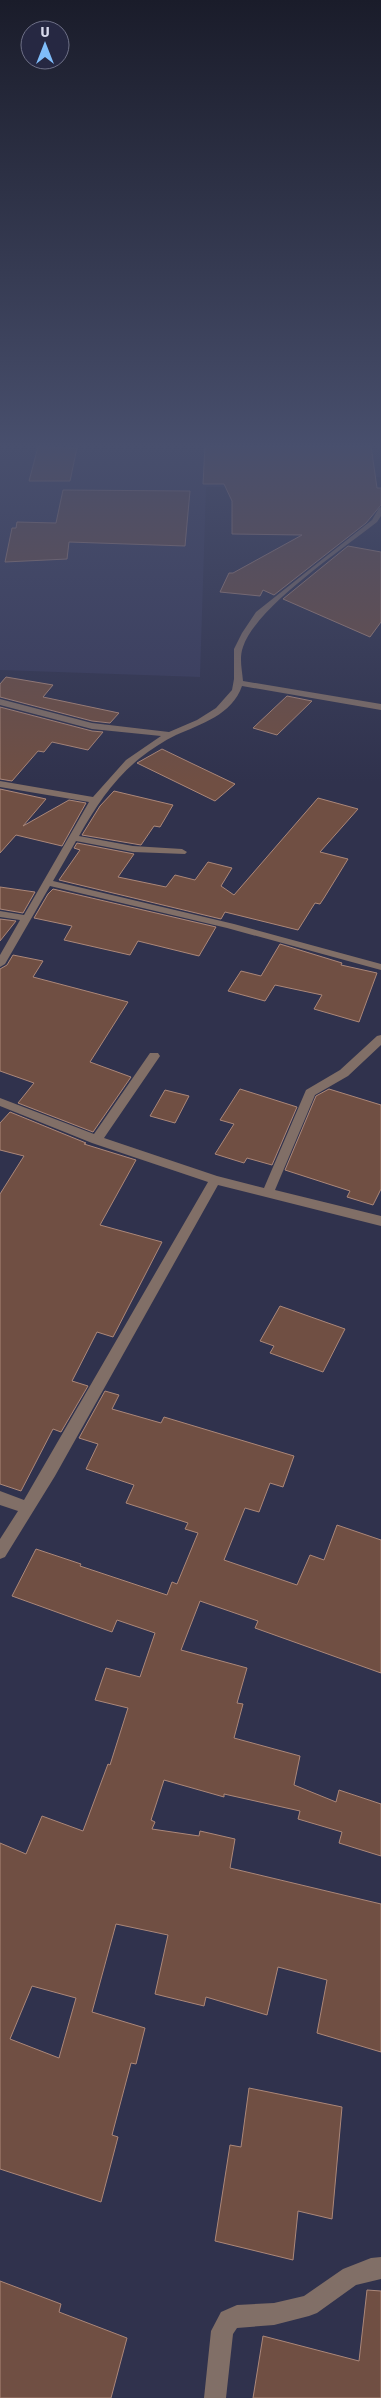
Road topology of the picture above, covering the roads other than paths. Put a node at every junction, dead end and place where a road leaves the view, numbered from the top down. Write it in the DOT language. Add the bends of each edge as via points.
graph roads {
  1 [pos="326,558"];
  2 [pos="240,683"];
  3 [pos="0,702"];
  4 [pos="381,708"];
  5 [pos="171,735"];
  6 [pos="0,784"];
  7 [pos="95,800"];
  8 [pos="73,838"];
  9 [pos="182,852"];
  10 [pos="47,882"];
  11 [pos="0,914"];
  12 [pos="26,918"];
  13 [pos="0,964"];
  14 [pos="381,967"];
  15 [pos="381,1039"];
  16 [pos="154,1056"];
  17 [pos="0,1102"];
  18 [pos="96,1140"];
  19 [pos="215,1180"];
  20 [pos="268,1194"];
  21 [pos="381,1221"];
  22 [pos="0,1498"];
  23 [pos="26,1507"];
  24 [pos="0,1552"];
  25 [pos="381,2268"];
  26 [pos="215,2398"];
  1 -- 2 [label="street" via="253,622 237,652"];
  2 -- 4 [label="street"];
  2 -- 5 [label="street" via="219,710"];
  3 -- 5 [label="street" via="92,726"];
  5 -- 7 [label="street" via="128,762"];
  6 -- 7 [label="street"];
  7 -- 8 [label="street"];
  8 -- 9 [label="street" via="133,849"];
  8 -- 10 [label="street"];
  10 -- 12 [label="street"];
  10 -- 14 [label="street"];
  11 -- 12 [label="street"];
  12 -- 13 [label="street"];
  15 -- 20 [label="street" via="344,1073 310,1093"];
  16 -- 18 [label="street"];
  17 -- 18 [label="street"];
  18 -- 19 [label="street"];
  19 -- 20 [label="street"];
  19 -- 23 [label="street" via="50,1472"];
  20 -- 21 [label="street"];
  22 -- 23 [label="street"];
  23 -- 24 [label="street"];
  25 -- 26 [label="street" via="350,2276 309,2305 228,2320 222,2331"];
}
